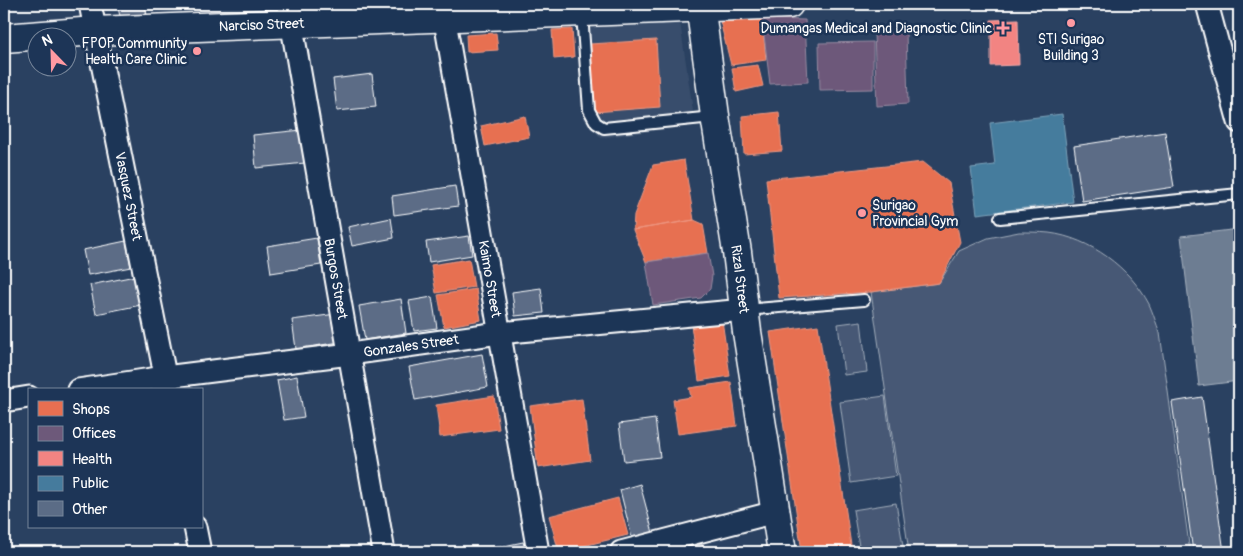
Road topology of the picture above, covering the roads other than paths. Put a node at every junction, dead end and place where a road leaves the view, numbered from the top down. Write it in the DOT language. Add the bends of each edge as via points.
graph roads {
  1 [pos="90,4"];
  2 [pos="789,4"];
  3 [pos="1207,4"];
  4 [pos="700,5"];
  5 [pos="443,10"];
  6 [pos="582,13"];
  7 [pos="290,14"];
  8 [pos="95,31"];
  9 [pos="4,38"];
  10 [pos="715,116"];
  11 [pos="1239,122"];
  12 [pos="1239,194"];
  13 [pos="1000,218"];
  14 [pos="864,300"];
  15 [pos="744,310"];
  16 [pos="499,334"];
  17 [pos="350,354"];
  18 [pos="167,383"];
  19 [pos="103,388"];
  20 [pos="28,397"];
  21 [pos="4,401"];
  22 [pos="775,512"];
  23 [pos="195,528"];
  24 [pos="200,552"];
  25 [pos="384,552"];
  26 [pos="538,552"];
  27 [pos="621,552"];
  28 [pos="782,552"];
  1 -- 8 [label="street, Vasquez Street"];
  2 -- 4 [label="street, Narciso Street"];
  3 -- 11 [label="street"];
  4 -- 6 [label="street, Narciso Street"];
  4 -- 10 [label="street, Rizal Street"];
  5 -- 6 [label="street, Narciso Street"];
  5 -- 7 [label="street, Narciso Street"];
  5 -- 16 [label="street, Kaimo Street"];
  6 -- 10 [label="lane" via="589,110 596,123 604,128"];
  7 -- 8 [label="street, Narciso Street"];
  7 -- 17 [label="street, Burgos Street"];
  8 -- 9 [label="street, Narciso Street"];
  8 -- 18 [label="street, Vasquez Street"];
  10 -- 15 [label="street, Rizal Street"];
  12 -- 13 [label="lane"];
  14 -- 15 [label="lane"];
  15 -- 16 [label="street, Gonzales Street"];
  15 -- 22 [label="street, Rizal Street"];
  16 -- 17 [label="street, Gonzales Street"];
  16 -- 26 [label="street, Kaimo Street"];
  17 -- 18 [label="street, Gonzales Street"];
  17 -- 25 [label="street, Burgos Street"];
  18 -- 19 [label="street, Gonzales Street"];
  20 -- 21 [label="street"];
  22 -- 27 [label="street"];
  22 -- 28 [label="street, Rizal Street"];
  23 -- 24 [label="street"];
}
